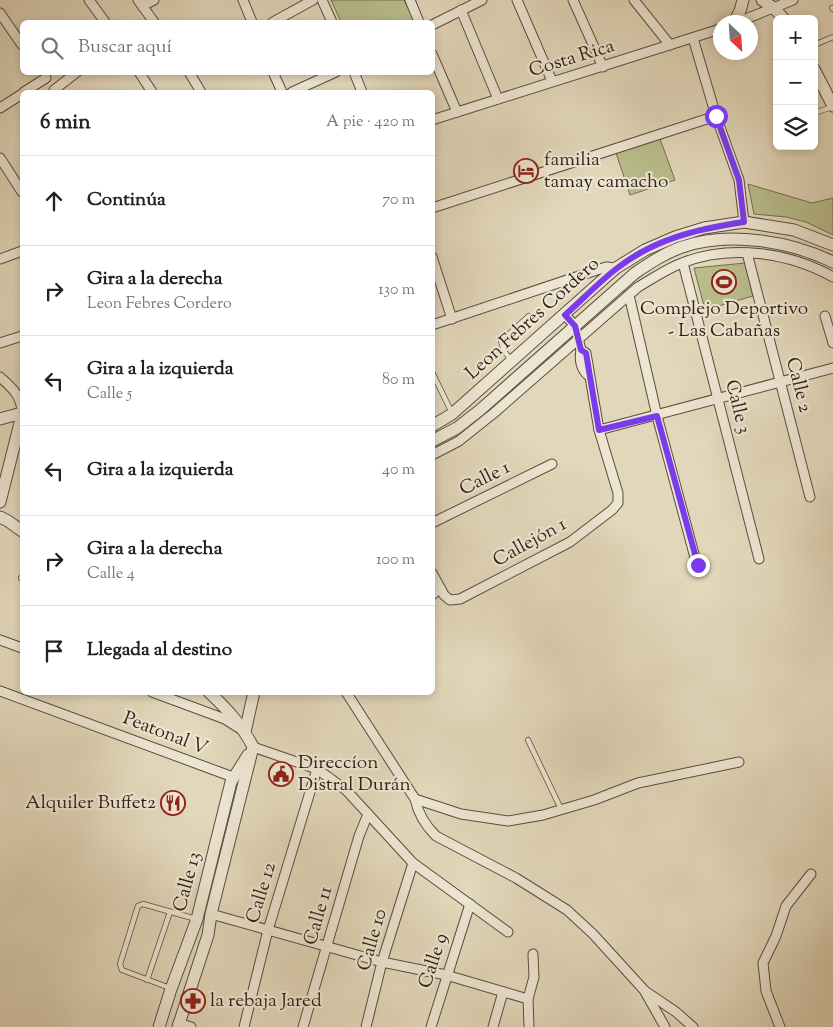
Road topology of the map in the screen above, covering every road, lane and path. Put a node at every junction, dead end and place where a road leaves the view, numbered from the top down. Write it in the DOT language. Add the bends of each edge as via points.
graph roads {
  1 [pos="89,0"];
  2 [pos="154,0"];
  3 [pos="243,0"];
  4 [pos="313,0"];
  5 [pos="322,0"];
  6 [pos="410,0"];
  7 [pos="482,0"];
  8 [pos="517,0"];
  9 [pos="573,0"];
  10 [pos="634,0"];
  11 [pos="742,0"];
  12 [pos="762,0"];
  13 [pos="793,0"];
  14 [pos="140,3"];
  15 [pos="772,4"];
  16 [pos="461,10"];
  17 [pos="0,13"];
  18 [pos="738,15"];
  19 [pos="751,15"];
  20 [pos="781,15"];
  21 [pos="104,20"];
  22 [pos="153,20"];
  23 [pos="251,20"];
  24 [pos="277,20"];
  25 [pos="331,20"];
  26 [pos="418,20"];
  27 [pos="435,23"];
  28 [pos="713,31"];
  29 [pos="833,37"];
  30 [pos="693,38"];
  31 [pos="20,42"];
  32 [pos="818,43"];
  33 [pos="670,45"];
  34 [pos="435,61"];
  35 [pos="603,67"];
  36 [pos="44,75"];
  37 [pos="74,75"];
  38 [pos="141,75"];
  39 [pos="191,75"];
  40 [pos="274,75"];
  41 [pos="329,75"];
  42 [pos="355,75"];
  43 [pos="818,77"];
  44 [pos="552,81"];
  45 [pos="26,90"];
  46 [pos="54,90"];
  47 [pos="56,90"];
  48 [pos="151,90"];
  49 [pos="200,90"];
  50 [pos="281,90"];
  51 [pos="296,90"];
  52 [pos="361,90"];
  53 [pos="20,95"];
  54 [pos="498,99"];
  55 [pos="833,106"];
  56 [pos="0,108"];
  57 [pos="457,112"];
  58 [pos="818,112"];
  59 [pos="716,116"];
  60 [pos="435,119"];
  61 [pos="0,158"];
  62 [pos="20,189"];
  63 [pos="435,207"];
  64 [pos="744,222"];
  65 [pos="833,245"];
  66 [pos="20,252"];
  67 [pos="747,253"];
  68 [pos="0,259"];
  69 [pos="833,262"];
  70 [pos="683,263"];
  71 [pos="435,266"];
  72 [pos="616,268"];
  73 [pos="833,277"];
  74 [pos="629,296"];
  75 [pos="565,315"];
  76 [pos="529,316"];
  77 [pos="825,316"];
  78 [pos="452,319"];
  79 [pos="435,324"];
  80 [pos="575,326"];
  81 [pos="20,337"];
  82 [pos="578,339"];
  83 [pos="0,343"];
  84 [pos="833,343"];
  85 [pos="513,362"];
  86 [pos="833,368"];
  87 [pos="0,377"];
  88 [pos="435,378"];
  89 [pos="781,382"];
  90 [pos="719,398"];
  91 [pos="20,400"];
  92 [pos="20,414"];
  93 [pos="452,414"];
  94 [pos="657,416"];
  95 [pos="0,419"];
  96 [pos="20,421"];
  97 [pos="435,424"];
  98 [pos="599,430"];
  99 [pos="435,439"];
  100 [pos="435,453"];
  101 [pos="552,464"];
  102 [pos="810,497"];
  103 [pos="0,502"];
  104 [pos="0,517"];
  105 [pos="435,522"];
  106 [pos="20,530"];
  107 [pos="759,559"];
  108 [pos="698,565"];
  109 [pos="435,579"];
  110 [pos="440,588"];
  111 [pos="435,592"];
  112 [pos="0,640"];
  113 [pos="20,647"];
  114 [pos="0,691"];
  115 [pos="160,695"];
  116 [pos="212,695"];
  117 [pos="253,695"];
  118 [pos="348,695"];
  119 [pos="245,732"];
  120 [pos="528,740"];
  121 [pos="253,747"];
  122 [pos="739,762"];
  123 [pos="317,770"];
  124 [pos="233,777"];
  125 [pos="415,799"];
  126 [pos="561,810"];
  127 [pos="368,814"];
  128 [pos="222,846"];
  129 [pos="413,863"];
  130 [pos="811,874"];
  131 [pos="470,904"];
  132 [pos="170,912"];
  133 [pos="211,914"];
  134 [pos="197,919"];
  135 [pos="268,930"];
  136 [pos="508,932"];
  137 [pos="327,947"];
  138 [pos="533,954"];
  139 [pos="382,962"];
  140 [pos="446,975"];
  141 [pos="147,980"];
  142 [pos="171,989"];
  143 [pos="644,990"];
  144 [pos="503,992"];
  145 [pos="528,999"];
  146 [pos="178,1025"];
  147 [pos="159,1027"];
  148 [pos="191,1027"];
  149 [pos="244,1027"];
  150 [pos="303,1027"];
  151 [pos="366,1027"];
  152 [pos="431,1027"];
  153 [pos="493,1027"];
  154 [pos="529,1027"];
  155 [pos="665,1027"];
  156 [pos="693,1027"];
  157 [pos="780,1027"];
  1 -- 21 [label="street"];
  2 -- 14 [label="street"];
  3 -- 23 [label="street"];
  4 -- 24 [label="street"];
  5 -- 25 [label="street"];
  6 -- 26 [label="street"];
  7 -- 16 [label="street"];
  8 -- 44 [label="street"];
  9 -- 35 [label="street"];
  10 -- 33 [label="street"];
  11 -- 18 [label="street"];
  12 -- 15 [label="street"];
  13 -- 15 [label="street"];
  14 -- 22 [label="street"];
  15 -- 19 [label="street"];
  15 -- 20 [label="street"];
  16 -- 27 [label="street"];
  16 -- 54 [label="street"];
  17 -- 31 [label="street"];
  28 -- 30 [label="street, Costa Rica"];
  29 -- 32 [label="lane"];
  30 -- 33 [label="street, Costa Rica"];
  30 -- 59 [label="street"];
  33 -- 35 [label="street, Costa Rica"];
  34 -- 57 [label="street"];
  35 -- 44 [label="street, Costa Rica"];
  36 -- 45 [label="street"];
  36 -- 46 [label="street"];
  37 -- 47 [label="street"];
  38 -- 48 [label="street"];
  39 -- 49 [label="street"];
  40 -- 50 [label="street"];
  41 -- 51 [label="street"];
  42 -- 52 [label="street"];
  43 -- 55 [label="street"];
  44 -- 54 [label="street, Costa Rica"];
  53 -- 56 [label="street"];
  54 -- 57 [label="street, Costa Rica"];
  55 -- 58 [label="lane"];
  57 -- 60 [label="street, Costa Rica"];
  59 -- 63 [label="street"];
  59 -- 64 [label="street" via="739,180"];
  61 -- 62 [label="street"];
  64 -- 65 [label="street, Leon Febres Cordero" via="794,230"];
  64 -- 72 [label="street, Leon Febres Cordero" via="675,236"];
  66 -- 68 [label="street"];
  67 -- 70 [label="street" via="718,254"];
  67 -- 73 [label="street" via="790,259"];
  67 -- 89 [label="street, Calle 2"];
  69 -- 80 [label="street, Leon Febres Cordero" via="781,244 750,239 684,246 635,273"];
  70 -- 74 [label="street" via="663,272"];
  70 -- 90 [label="street, Calle 3"];
  71 -- 78 [label="street"];
  72 -- 75 [label="street, Leon Febres Cordero"];
  72 -- 78 [label="street" via="606,267"];
  74 -- 82 [label="street"];
  74 -- 94 [label="street"];
  75 -- 80 [label="street"];
  75 -- 85 [label="street, Leon Febres Cordero"];
  76 -- 85 [label="lane" via="501,341"];
  77 -- 84 [label="street"];
  78 -- 79 [label="street"];
  80 -- 82 [label="street"];
  80 -- 99 [label="street, Leon Febres Cordero" via="480,410 457,428"];
  81 -- 83 [label="street"];
  82 -- 98 [label="street" via="581,350 586,353"];
  82 -- 100 [label="street" via="494,413 459,441"];
  85 -- 93 [label="street, Leon Febres Cordero"];
  86 -- 89 [label="street"];
  87 -- 91 [label="street" via="17,392"];
  88 -- 93 [label="lane"];
  89 -- 90 [label="street"];
  89 -- 102 [label="street, Calle 2"];
  90 -- 94 [label="street"];
  90 -- 107 [label="street, Calle 3"];
  92 -- 95 [label="street"];
  93 -- 97 [label="street, Leon Febres Cordero"];
  94 -- 98 [label="street"];
  94 -- 108 [label="street"];
  96 -- 103 [label="street"];
  98 -- 110 [label="street, Callejón 1" via="618,493 618,503 612,510 570,542 460,599 450,600"];
  101 -- 105 [label="street, Calle 1"];
  104 -- 106 [label="street"];
  109 -- 110 [label="street"];
  110 -- 111 [label="street"];
  112 -- 113 [label="street"];
  114 -- 124 [label="street, Peatonal V"];
  115 -- 119 [label="street" via="225,719"];
  116 -- 119 [label="street"];
  117 -- 119 [label="street"];
  118 -- 125 [label="street"];
  119 -- 121 [label="street"];
  120 -- 126 [label="lane"];
  121 -- 123 [label="street"];
  121 -- 124 [label="street, Calle 13"];
  121 -- 128 [label="street, Calle 13"];
  122 -- 126 [label="street" via="638,783"];
  123 -- 127 [label="street" via="346,790"];
  123 -- 135 [label="street, Calle 12"];
  124 -- 128 [label="street, Calle 13"];
  125 -- 126 [label="street" via="461,814 508,821"];
  125 -- 143 [label="street" via="427,827 436,836 516,878 567,910"];
  127 -- 129 [label="street"];
  127 -- 137 [label="street, Calle 11"];
  128 -- 133 [label="street, Calle 13"];
  128 -- 134 [label="street, Calle 13"];
  129 -- 131 [label="street"];
  129 -- 139 [label="street, Calle 10"];
  130 -- 157 [label="street" via="786,906 764,963 766,991"];
  131 -- 136 [label="street"];
  131 -- 140 [label="street, Calle 9"];
  132 -- 134 [label="lane"];
  132 -- 141 [label="lane"];
  132 -- 141 [label="lane" via="143,904 138,906 120,968"];
  133 -- 135 [label="street"];
  133 -- 146 [label="street, Calle 13" via="208,935"];
  134 -- 142 [label="street, Calle 13"];
  135 -- 137 [label="street"];
  135 -- 149 [label="street, Calle 12"];
  137 -- 139 [label="street"];
  137 -- 150 [label="street, Calle 11"];
  138 -- 145 [label="street" via="534,978"];
  139 -- 140 [label="street"];
  139 -- 151 [label="street, Calle 10"];
  140 -- 144 [label="street"];
  140 -- 152 [label="street, Calle 9"];
  141 -- 142 [label="lane"];
  142 -- 147 [label="street, Calle 13"];
  143 -- 155 [label="street"];
  143 -- 156 [label="street"];
  144 -- 145 [label="street"];
  144 -- 153 [label="street"];
  145 -- 154 [label="street"];
  146 -- 148 [label="street"];
}
